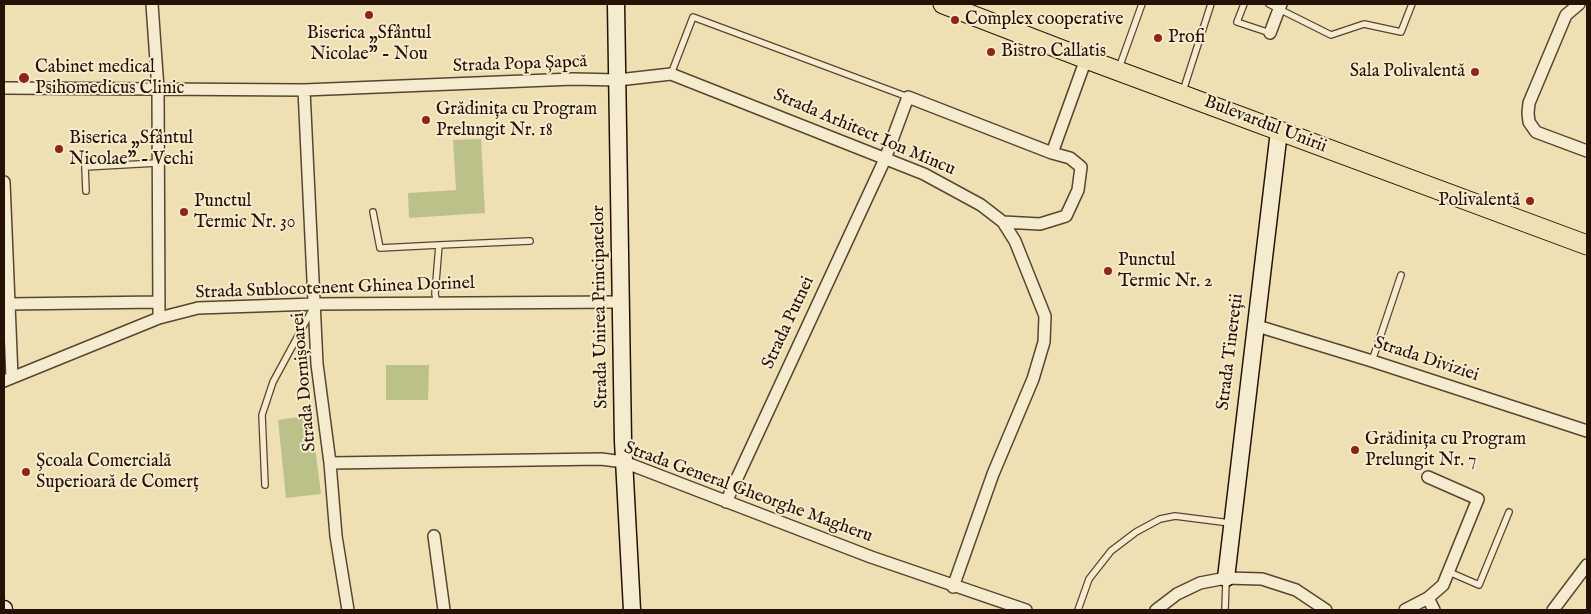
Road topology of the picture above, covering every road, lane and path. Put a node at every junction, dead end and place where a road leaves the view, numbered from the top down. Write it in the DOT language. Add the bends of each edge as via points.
graph roads {
  1 [pos="152,4"];
  2 [pos="616,4"];
  3 [pos="943,4"];
  4 [pos="1142,4"];
  5 [pos="1211,4"];
  6 [pos="1244,4"];
  7 [pos="1412,4"];
  8 [pos="1579,4"];
  9 [pos="1276,5"];
  10 [pos="1270,33"];
  11 [pos="1086,59"];
  12 [pos="1118,70"];
  13 [pos="671,74"];
  14 [pos="618,80"];
  15 [pos="4,88"];
  16 [pos="158,89"];
  17 [pos="304,90"];
  18 [pos="1182,93"];
  19 [pos="908,97"];
  20 [pos="1278,131"];
  21 [pos="1587,151"];
  22 [pos="1052,153"];
  23 [pos="885,159"];
  24 [pos="157,163"];
  25 [pos="4,182"];
  26 [pos="86,191"];
  27 [pos="373,212"];
  28 [pos="1003,222"];
  29 [pos="530,240"];
  30 [pos="439,245"];
  31 [pos="1587,245"];
  32 [pos="1402,275"];
  33 [pos="159,302"];
  34 [pos="620,302"];
  35 [pos="437,303"];
  36 [pos="9,304"];
  37 [pos="315,304"];
  38 [pos="159,318"];
  39 [pos="1254,326"];
  40 [pos="1372,361"];
  41 [pos="8,379"];
  42 [pos="1587,431"];
  43 [pos="624,462"];
  44 [pos="330,463"];
  45 [pos="1428,477"];
  46 [pos="265,485"];
  47 [pos="726,502"];
  48 [pos="1509,512"];
  49 [pos="1232,523"];
  50 [pos="434,536"];
  51 [pos="1587,565"];
  52 [pos="1449,572"];
  53 [pos="1226,578"];
  54 [pos="953,587"];
  55 [pos="1428,598"];
  56 [pos="348,610"];
  57 [pos="444,610"];
  58 [pos="632,610"];
  59 [pos="1026,610"];
  60 [pos="1078,610"];
  61 [pos="1156,610"];
  62 [pos="1225,610"];
  63 [pos="1326,610"];
  64 [pos="1405,610"];
  65 [pos="1434,610"];
  66 [pos="1553,610"];
  1 -- 16 [label="street"];
  2 -- 14 [label="main road, Strada Unirea Principatelor"];
  3 -- 11 [label="main road, Bulevardul Unirii"];
  4 -- 12 [label="lane"];
  5 -- 18 [label="lane"];
  6 -- 10 [label="lane" via="1237,22"];
  7 -- 9 [label="lane" via="1401,32 1364,24 1331,35"];
  8 -- 21 [label="street" via="1566,15 1529,103 1529,122 1546,138"];
  9 -- 10 [label="street"];
  11 -- 12 [label="main road, Bulevardul Unirii"];
  11 -- 22 [label="street"];
  12 -- 18 [label="main road, Bulevardul Unirii"];
  13 -- 14 [label="street, Strada Arhitect Ion Mincu"];
  13 -- 19 [label="lane" via="693,17"];
  13 -- 23 [label="street, Strada Arhitect Ion Mincu"];
  14 -- 17 [label="street, Strada Popa Șapcă"];
  14 -- 34 [label="main road, Strada Unirea Principatelor"];
  15 -- 16 [label="street, Strada Popa Șapcă"];
  16 -- 17 [label="street, Strada Popa Șapcă"];
  16 -- 24 [label="street"];
  17 -- 37 [label="street, Strada Dornișoarei"];
  18 -- 20 [label="main road, Bulevardul Unirii"];
  19 -- 22 [label="street"];
  19 -- 23 [label="street, Strada Putnei"];
  20 -- 31 [label="main road, Bulevardul Unirii"];
  20 -- 39 [label="main road, Strada Tinereții"];
  22 -- 28 [label="street" via="1070,158 1081,167 1078,190 1066,216 1040,224"];
  23 -- 28 [label="street, Strada Arhitect Ion Mincu" via="924,174 980,205"];
  23 -- 47 [label="street, Strada Putnei"];
  24 -- 26 [label="lane" via="85,167"];
  24 -- 33 [label="street"];
  25 -- 36 [label="street"];
  27 -- 30 [label="lane" via="380,248"];
  28 -- 54 [label="street, Strada Arhitect Ion Mincu" via="1038,294 1045,316 1044,342 1033,379 993,474"];
  29 -- 30 [label="lane"];
  30 -- 35 [label="lane"];
  32 -- 40 [label="lane"];
  33 -- 36 [label="street"];
  33 -- 38 [label="street"];
  34 -- 35 [label="street, Strada Sublocotenent Ghinea Dorinel"];
  34 -- 43 [label="main road, Strada Unirea Principatelor"];
  35 -- 37 [label="street, Strada Sublocotenent Ghinea Dorinel"];
  36 -- 41 [label="street"];
  37 -- 38 [label="street, Strada Sublocotenent Ghinea Dorinel" via="198,308"];
  37 -- 44 [label="street, Strada Dornișoarei" via="317,364"];
  37 -- 46 [label="lane" via="273,382 262,415"];
  38 -- 41 [label="street, Strada Sublocotenent Ghinea Dorinel"];
  39 -- 40 [label="street, Strada Diviziei"];
  39 -- 49 [label="main road, Strada Tinereții"];
  40 -- 42 [label="street, Strada Diviziei"];
  43 -- 44 [label="street, Strada General Gheorghe Magheru" via="601,459"];
  43 -- 47 [label="street, Strada General Gheorghe Magheru"];
  43 -- 58 [label="main road, Strada Unirea Principatelor"];
  44 -- 56 [label="street, Strada Dornișoarei" via="336,536"];
  45 -- 52 [label="street" via="1478,499"];
  47 -- 54 [label="street, Strada General Gheorghe Magheru"];
  48 -- 52 [label="lane" via="1479,585"];
  49 -- 53 [label="main road, Strada Tinereții"];
  49 -- 60 [label="lane" via="1175,516 1160,519 1136,532 1111,551 1089,579"];
  50 -- 57 [label="street"];
  51 -- 66 [label="street"];
  52 -- 55 [label="street" via="1443,585"];
  53 -- 61 [label="street" via="1200,583 1177,594"];
  53 -- 62 [label="lane"];
  53 -- 63 [label="street" via="1262,579 1296,590"];
  54 -- 59 [label="street, Strada General Gheorghe Magheru"];
  55 -- 64 [label="street"];
  55 -- 65 [label="street"];
}
